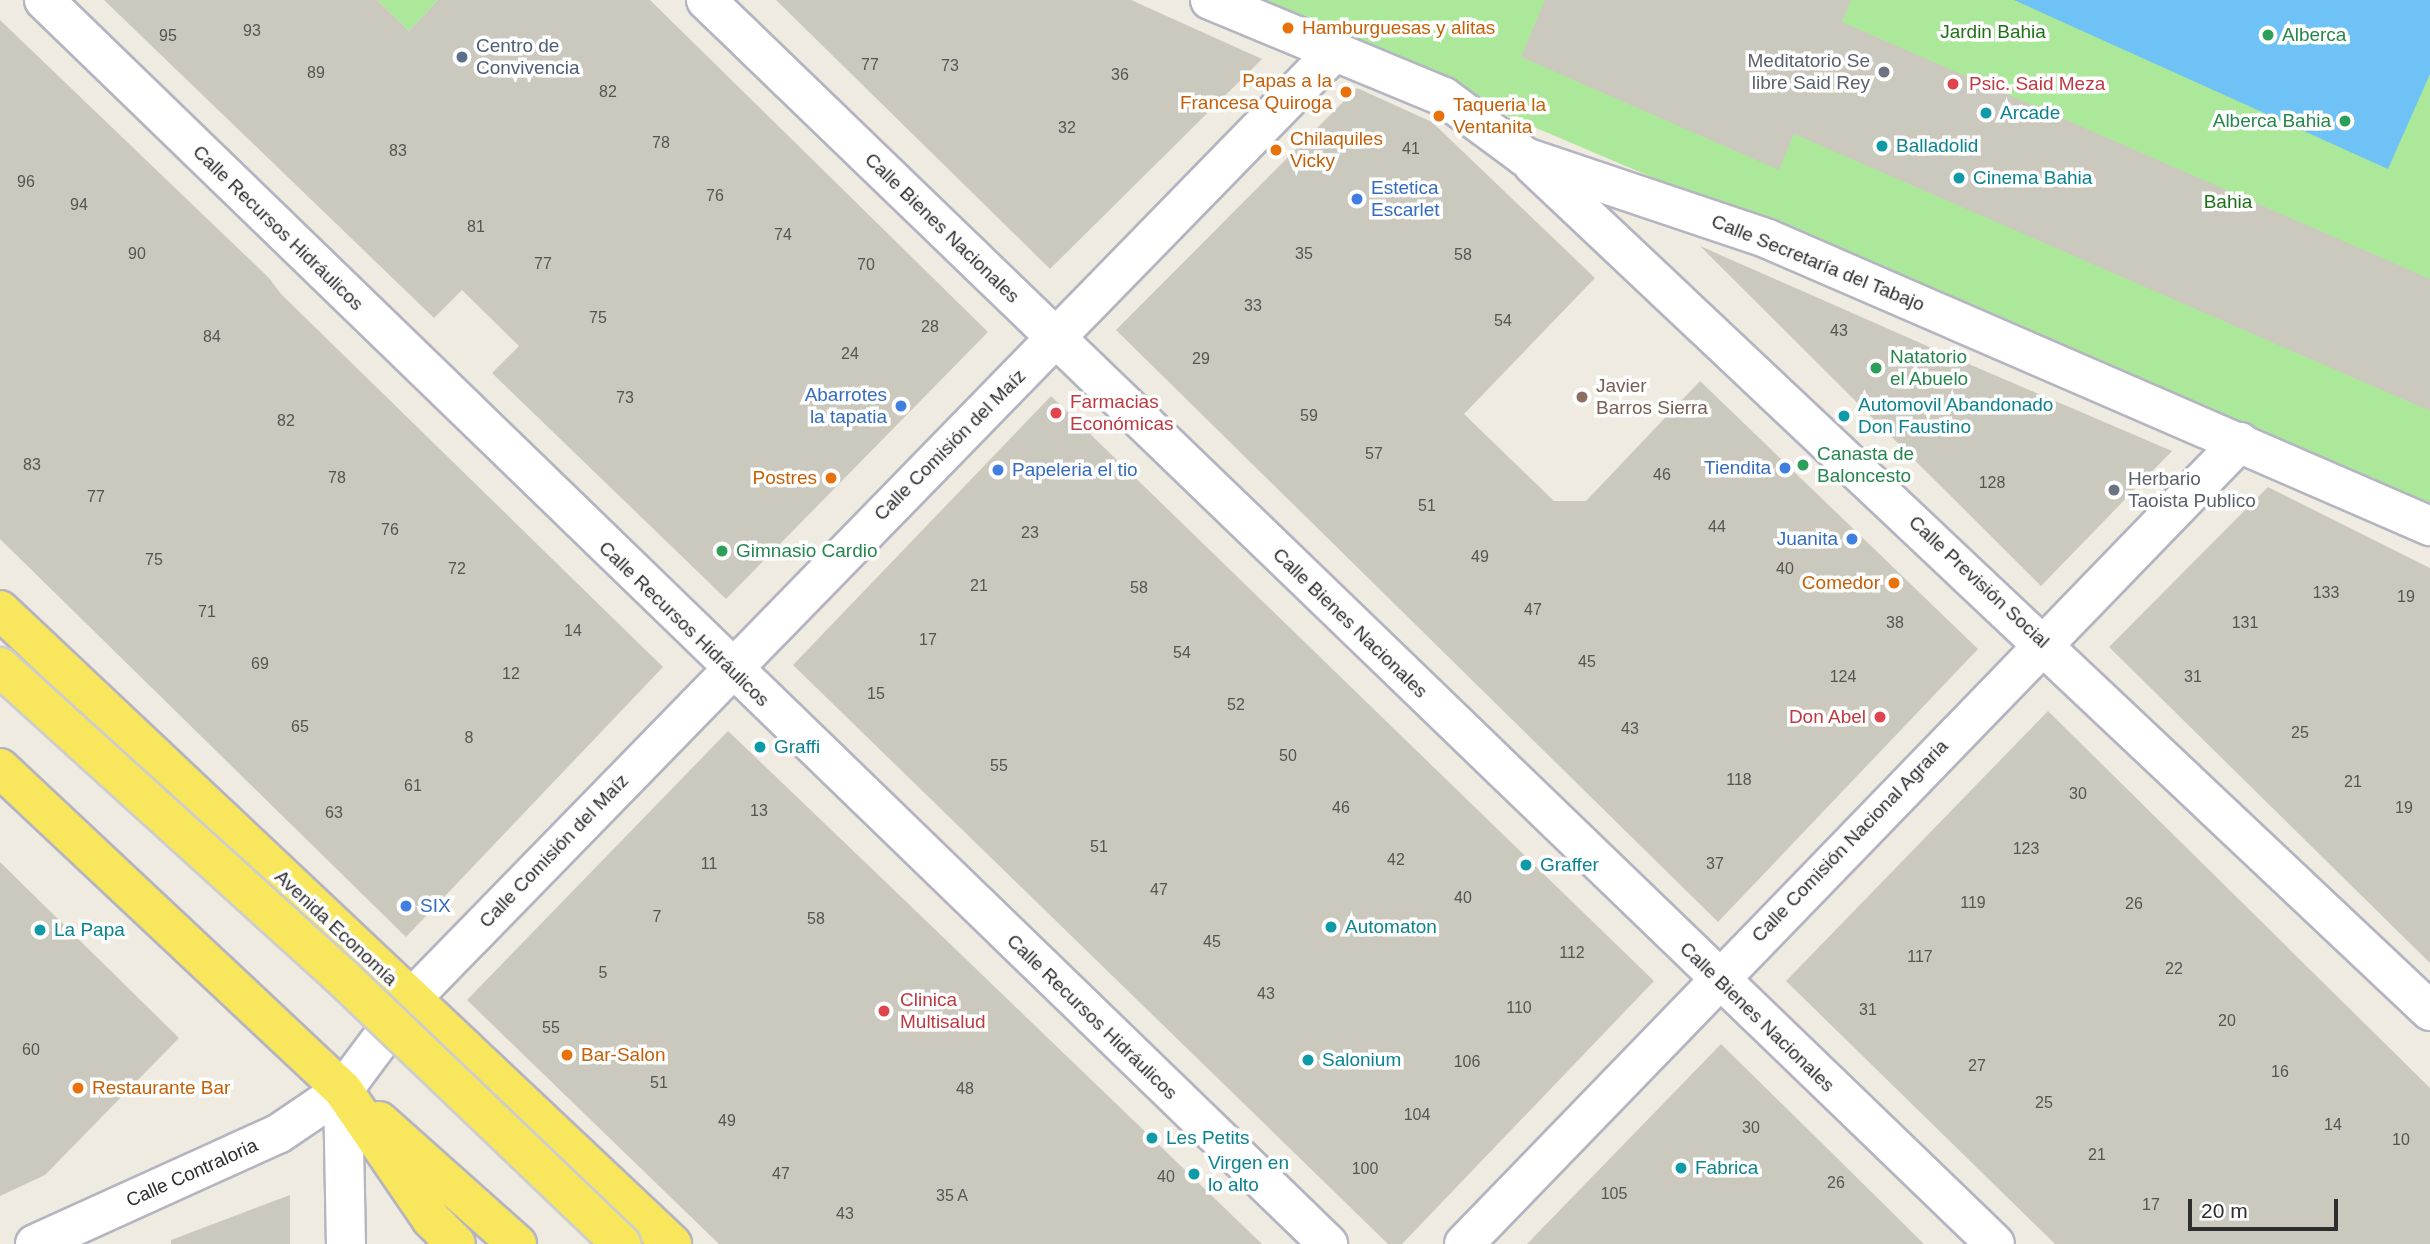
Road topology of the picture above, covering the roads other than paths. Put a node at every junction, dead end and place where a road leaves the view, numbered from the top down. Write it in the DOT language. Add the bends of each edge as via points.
graph roads {
  1 [pos="44,0"];
  2 [pos="706,0"];
  3 [pos="1210,0"];
  4 [pos="1335,51"];
  5 [pos="1525,157"];
  6 [pos="1056,338"];
  7 [pos="2240,442"];
  8 [pos="2430,526"];
  9 [pos="0,610"];
  10 [pos="2043,642"];
  11 [pos="0,667"];
  12 [pos="730,669"];
  13 [pos="0,768"];
  14 [pos="1717,979"];
  15 [pos="411,999"];
  16 [pos="2430,1011"];
  17 [pos="343,1090"];
  18 [pos="35,1244"];
  19 [pos="346,1244"];
  20 [pos="456,1244"];
  21 [pos="517,1244"];
  22 [pos="621,1244"];
  23 [pos="672,1244"];
  24 [pos="1328,1244"];
  25 [pos="1464,1244"];
  26 [pos="1995,1244"];
  1 -- 12 [label="street, Calle Recursos Hidráulicos"];
  2 -- 6 [label="street, Calle Bienes Nacionales"];
  3 -- 4 [label="street, Calle Secretaría del Tabajo"];
  4 -- 5 [label="street, Calle Secretaría del Tabajo" via="1444,97"];
  4 -- 6 [label="street, Calle Comisión del Maíz"];
  5 -- 7 [label="street, Calle Secretaría del Tabajo" via="1768,239"];
  5 -- 10 [label="street, Calle Previsión Social"];
  6 -- 12 [label="street, Calle Comisión del Maíz"];
  6 -- 14 [label="street, Calle Bienes Nacionales"];
  7 -- 8 [label="street, Calle Secretaría del Tabajo"];
  7 -- 10 [label="street, Calle Comisión Nacional Agraria"];
  9 -- 15 [label="main road, Avenida Economía"];
  10 -- 14 [label="street, Calle Comisión Nacional Agraria"];
  10 -- 16 [label="street, Calle Previsión Social"];
  11 -- 22 [label="main road, bridge" via="343,978"];
  12 -- 15 [label="street, Calle Comisión del Maíz"];
  12 -- 24 [label="street, Calle Recursos Hidráulicos"];
  13 -- 17 [label="main road"];
  14 -- 25 [label="street, Calle Comisión Nacional Agraria"];
  14 -- 26 [label="street, Calle Bienes Nacionales"];
  15 -- 17 [label="street, Calle Comisión del Maíz"];
  15 -- 23 [label="main road, Avenida Economía"];
  17 -- 18 [label="street, Calle Contraloria" via="278,1134"];
  17 -- 19 [label="street"];
  17 -- 20 [label="main road" via="431,1219"];
  17 -- 21 [label="main road"];
}
